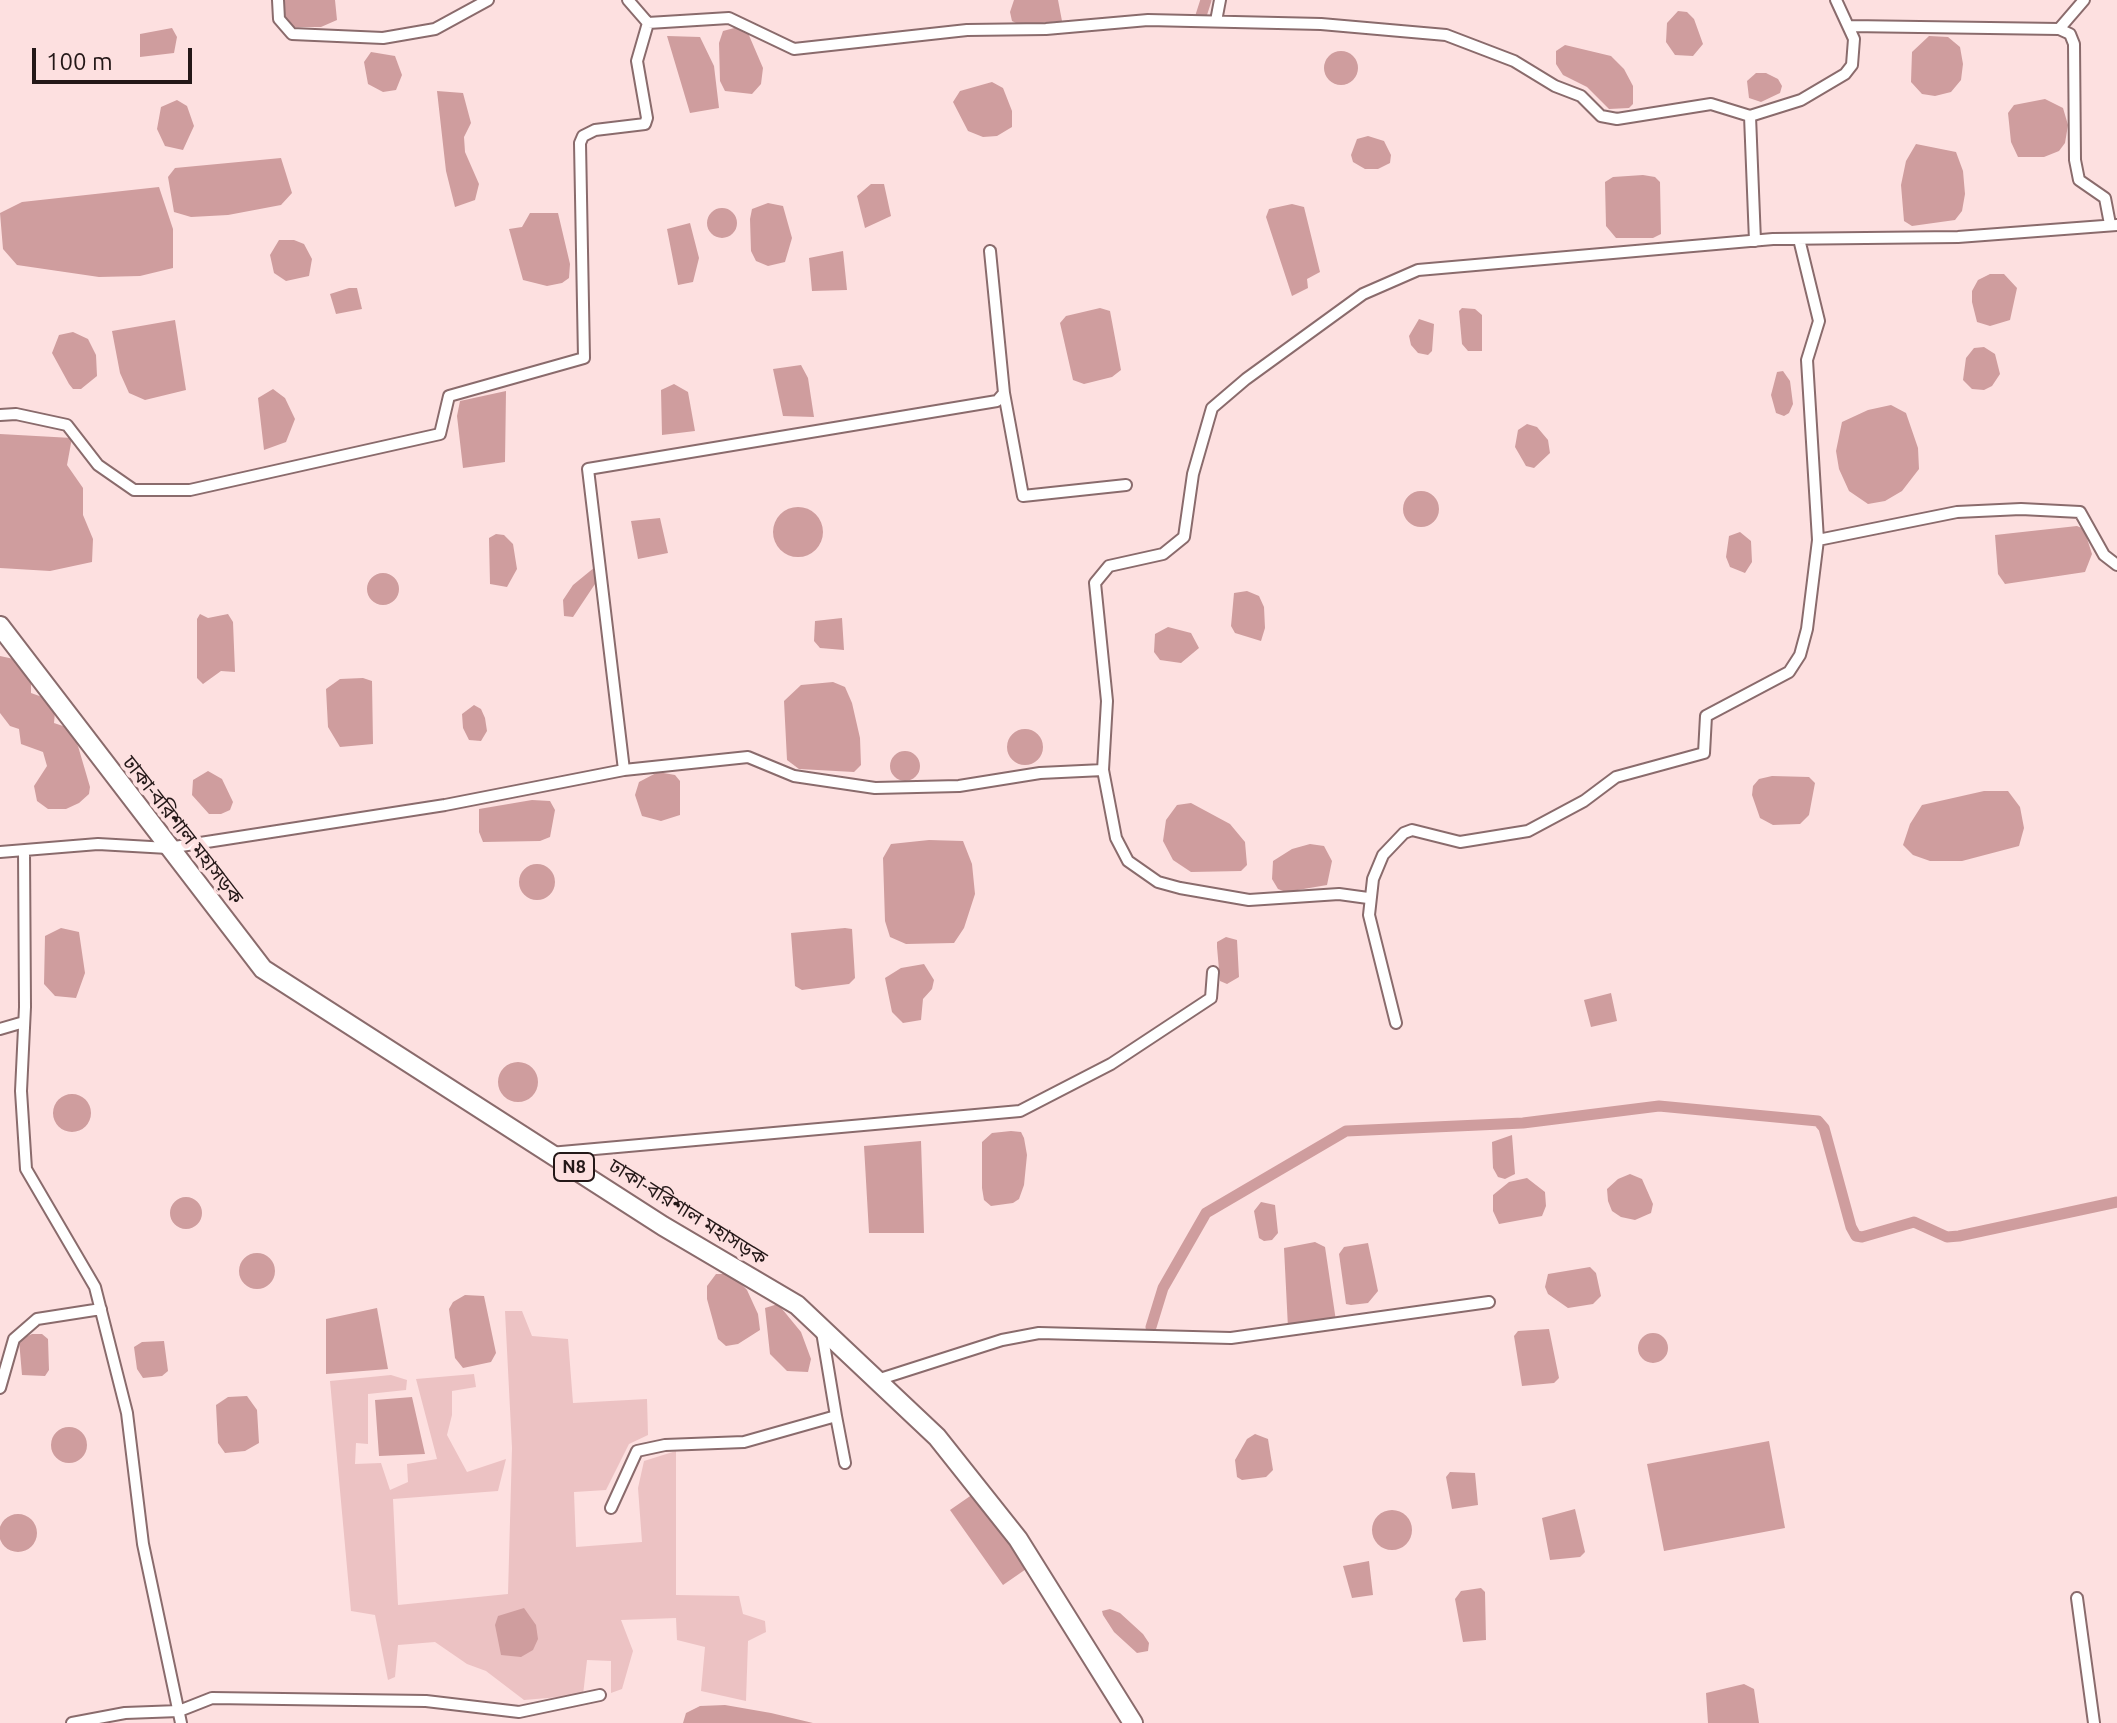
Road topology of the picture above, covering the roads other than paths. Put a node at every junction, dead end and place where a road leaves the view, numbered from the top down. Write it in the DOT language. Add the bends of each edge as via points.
graph roads {
  1 [pos="278,0"];
  2 [pos="488,0"];
  3 [pos="628,0"];
  4 [pos="1220,0"];
  5 [pos="1836,0"];
  6 [pos="2084,0"];
  7 [pos="1216,21"];
  8 [pos="648,23"];
  9 [pos="1850,26"];
  10 [pos="2059,29"];
  11 [pos="1750,116"];
  12 [pos="2114,225"];
  13 [pos="1799,239"];
  14 [pos="1755,241"];
  15 [pos="990,251"];
  16 [pos="1004,393"];
  17 [pos="0,415"];
  18 [pos="1126,485"];
  19 [pos="1818,540"];
  20 [pos="2117,565"];
  21 [pos="0,626"];
  22 [pos="624,770"];
  23 [pos="1103,770"];
  24 [pos="168,848"];
  25 [pos="24,851"];
  26 [pos="0,852"];
  27 [pos="1368,898"];
  28 [pos="1213,972"];
  29 [pos="24,1022"];
  30 [pos="1396,1023"];
  31 [pos="0,1029"];
  32 [pos="548,1153"];
  33 [pos="1489,1302"];
  34 [pos="101,1309"];
  35 [pos="817,1324"];
  36 [pos="877,1380"];
  37 [pos="0,1388"];
  38 [pos="836,1416"];
  39 [pos="845,1463"];
  40 [pos="611,1508"];
  41 [pos="2077,1598"];
  42 [pos="600,1695"];
  43 [pos="180,1717"];
  44 [pos="72,1723"];
  45 [pos="1133,1723"];
  46 [pos="2094,1723"];
  1 -- 2 [label="street" via="279,19 292,34 383,38 435,29"];
  3 -- 8 [label="street"];
  4 -- 7 [label="street"];
  5 -- 9 [label="street"];
  6 -- 10 [label="street"];
  7 -- 8 [label="street" via="967,30 794,49 729,18"];
  7 -- 11 [label="street" via="1446,35 1514,61 1581,96 1609,119 1711,104"];
  8 -- 17 [label="street" via="637,61 645,124 595,130 580,143 584,358 449,396 440,434 190,490 134,490 98,465 67,425"];
  9 -- 10 [label="street"];
  9 -- 11 [label="street" via="1854,53 1845,74 1801,100"];
  10 -- 12 [label="street" via="2070,34 2074,44 2079,180 2105,198"];
  11 -- 14 [label="street"];
  12 -- 13 [label="street" via="1958,237"];
  13 -- 14 [label="street"];
  13 -- 19 [label="street" via="1819,321 1807,360"];
  14 -- 23 [label="street" via="1418,270 1363,294 1246,379 1212,408 1193,474 1184,537 1163,554 1109,566 1095,583 1107,701"];
  15 -- 16 [label="street"];
  16 -- 18 [label="street" via="1023,496"];
  16 -- 22 [label="street" via="987,403 588,469"];
  19 -- 20 [label="street" via="1957,512 2080,512 2104,555"];
  19 -- 27 [label="street" via="1800,655 1789,672 1706,716 1704,753 1616,777 1528,831 1460,842 1422,830 1404,833 1383,855"];
  21 -- 24 [label="highway, ঢাকা-বরিশাল মহাসড়ক / N8"];
  22 -- 23 [label="street" via="748,757 794,776 875,788 959,786"];
  22 -- 24 [label="street" via="445,805"];
  23 -- 27 [label="street" via="1116,838 1128,861 1158,882 1249,900 1339,894"];
  24 -- 25 [label="street" via="98,844"];
  24 -- 32 [label="highway, ঢাকা-বরিশাল মহাসড়ক / N8" via="263,969"];
  25 -- 26 [label="street"];
  25 -- 29 [label="street"];
  27 -- 30 [label="street"];
  28 -- 32 [label="street" via="1211,998 1111,1064 1020,1111"];
  29 -- 31 [label="street"];
  29 -- 34 [label="street" via="26,1169 95,1287"];
  32 -- 35 [label="highway, ঢাকা-বরিশাল মহাসড়ক / N8" via="797,1305"];
  33 -- 36 [label="street" via="1231,1338 1039,1333"];
  34 -- 37 [label="street" via="37,1319 14,1339"];
  34 -- 43 [label="street" via="127,1413 143,1544"];
  35 -- 36 [label="highway, ঢাকা-বরিশাল মহাসড়ক / N8"];
  35 -- 38 [label="street"];
  36 -- 45 [label="highway, ঢাকা-বরিশাল মহাসড়ক / N8" via="937,1437 1018,1539"];
  38 -- 39 [label="street"];
  38 -- 40 [label="street" via="744,1442 637,1451"];
  41 -- 46 [label="street"];
  42 -- 43 [label="street" via="519,1712 426,1701 212,1698"];
  43 -- 44 [label="street" via="125,1713"];
}
